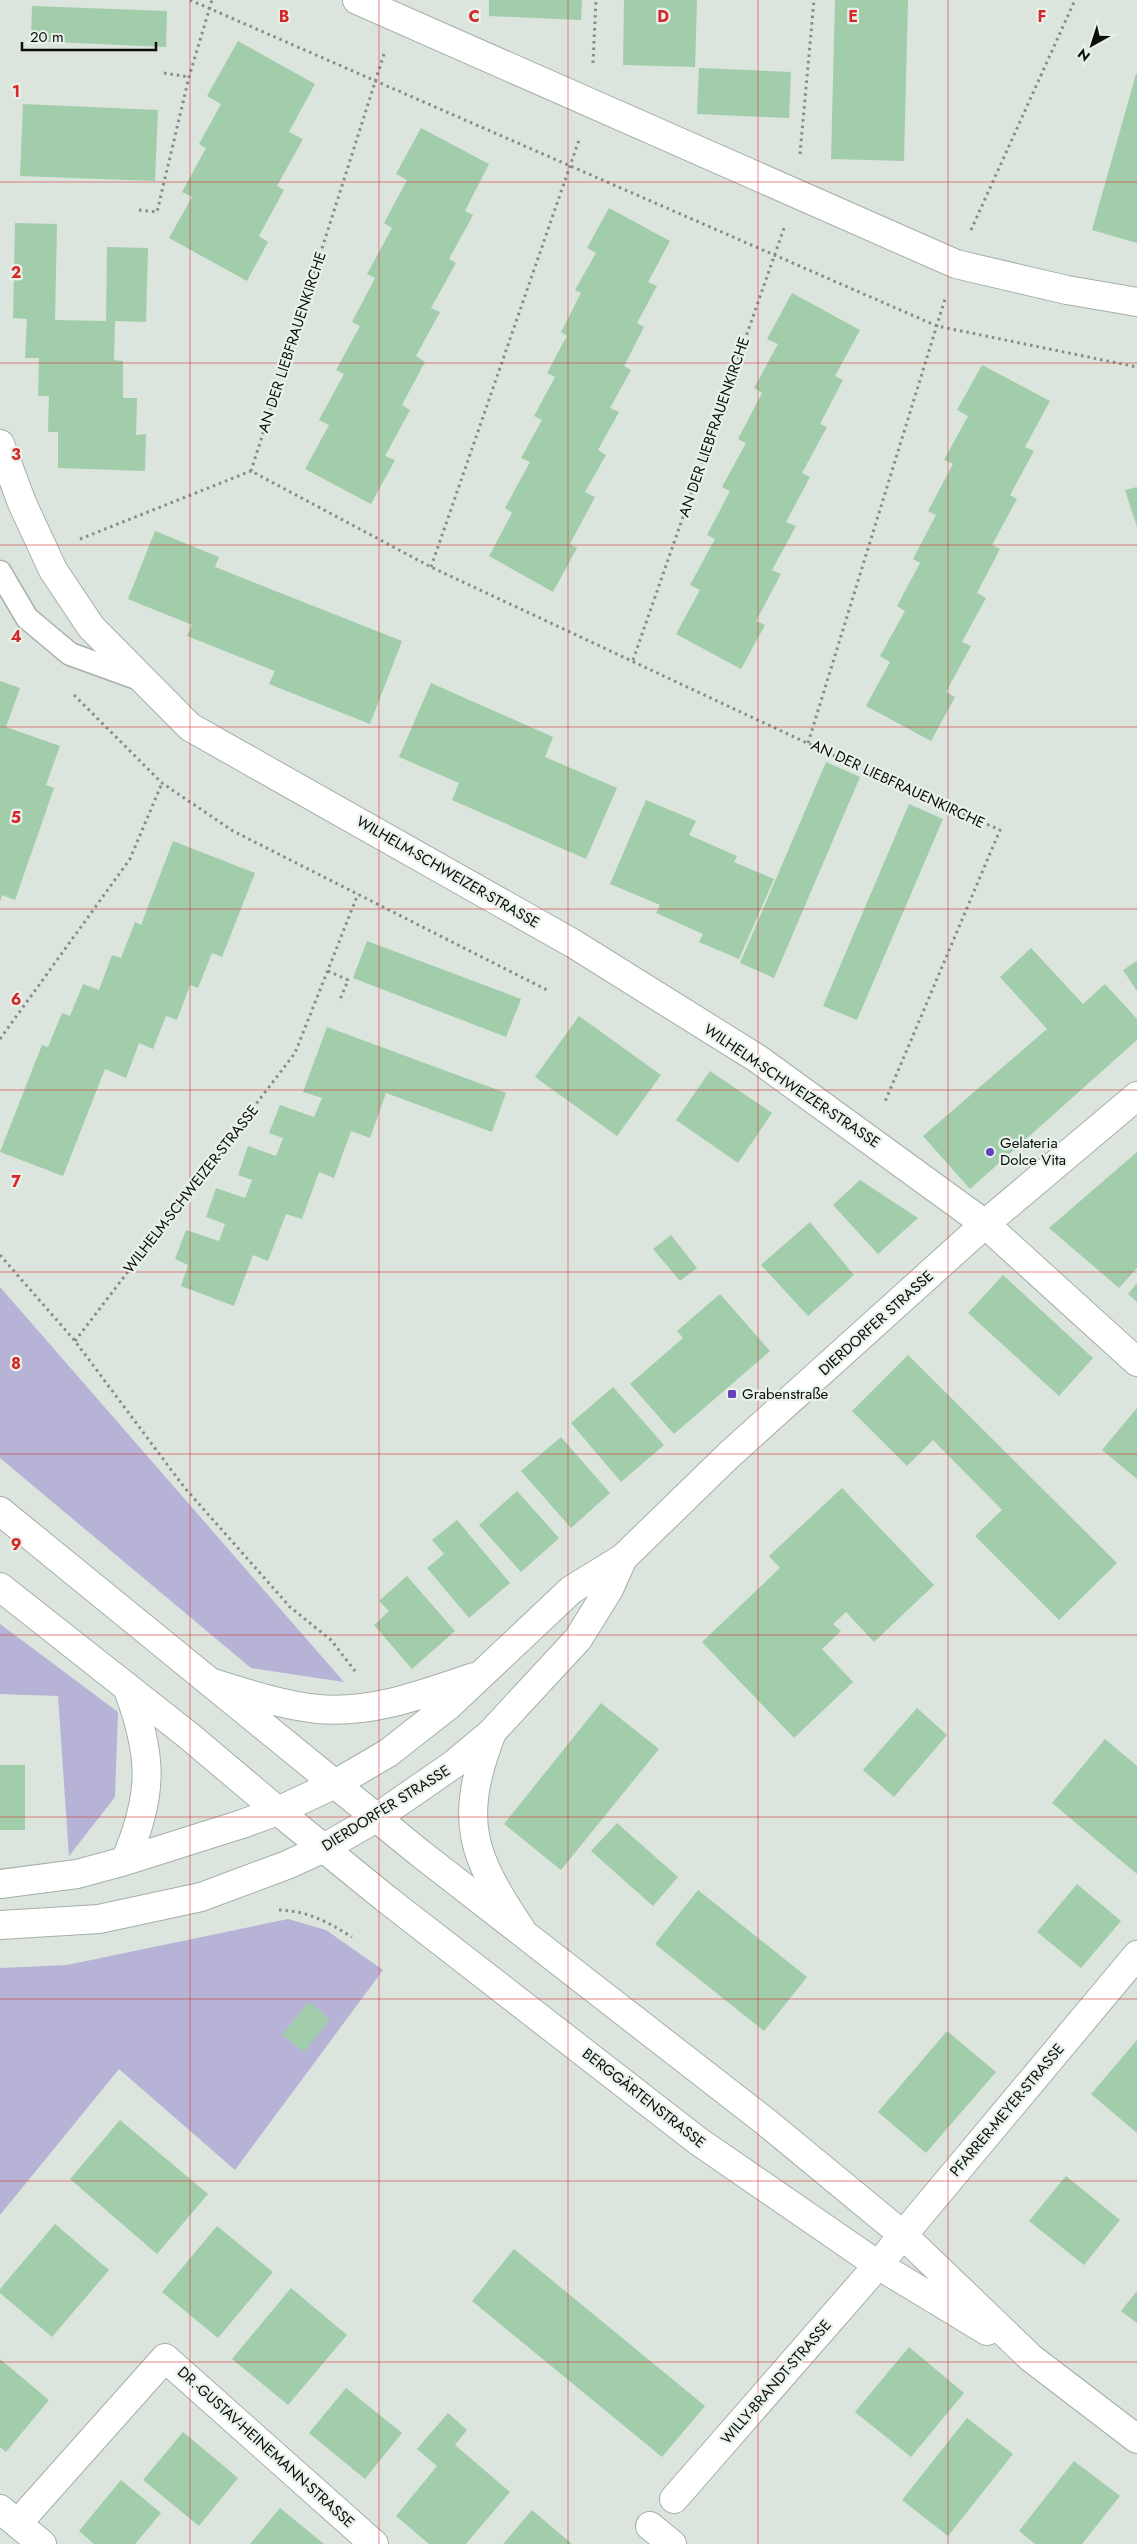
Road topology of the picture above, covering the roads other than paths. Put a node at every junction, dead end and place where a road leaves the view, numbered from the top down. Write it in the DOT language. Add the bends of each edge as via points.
graph roads {
  1 [pos="356,0"];
  2 [pos="1137,302"];
  3 [pos="0,444"];
  4 [pos="0,572"];
  5 [pos="143,680"];
  6 [pos="1137,1096"];
  7 [pos="985,1224"];
  8 [pos="1137,1362"];
  9 [pos="0,1511"];
  10 [pos="622,1558"];
  11 [pos="0,1587"];
  12 [pos="482,1674"];
  13 [pos="210,1682"];
  14 [pos="127,1687"];
  15 [pos="491,1733"];
  16 [pos="335,1784"];
  17 [pos="278,1811"];
  18 [pos="376,1818"];
  19 [pos="324,1848"];
  20 [pos="126,1861"];
  21 [pos="0,1884"];
  22 [pos="0,1924"];
  23 [pos="525,1935"];
  24 [pos="1137,1955"];
  25 [pos="903,2235"];
  26 [pos="878,2265"];
  27 [pos="1031,2358"];
  28 [pos="1137,2439"];
  29 [pos="674,2499"];
  30 [pos="9,2516"];
  31 [pos="650,2526"];
  32 [pos="42,2544"];
  33 [pos="374,2544"];
  34 [pos="672,2544"];
  1 -- 2 [label="main road" via="956,264 1067,290"];
  3 -- 5 [label="main road, WILHELM-SCHWEIZER-STRASSE" via="22,504 53,570 91,627"];
  4 -- 5 [label="lane" via="27,618 70,654"];
  5 -- 7 [label="main road, WILHELM-SCHWEIZER-STRASSE" via="190,728 574,944 758,1060"];
  6 -- 7 [label="main road, DIERDORFER STRASSE"];
  7 -- 8 [label="main road"];
  7 -- 10 [label="main road, DIERDORFER STRASSE" via="729,1455"];
  9 -- 13 [label="main road, BERGGÄRTENSTRASSE"];
  10 -- 12 [label="main road, DIERDORFER STRASSE" via="571,1590"];
  10 -- 15 [label="main road, DIERDORFER STRASSE" via="609,1589 578,1639"];
  11 -- 14 [label="main road, BERGGÄRTENSTRASSE"];
  12 -- 13 [label="main road" via="365,1708 333,1710 293,1705"];
  12 -- 16 [label="main road, DIERDORFER STRASSE" via="448,1706 388,1753"];
  13 -- 16 [label="main road, BERGGÄRTENSTRASSE"];
  14 -- 17 [label="main road, BERGGÄRTENSTRASSE"];
  14 -- 20 [label="main road" via="140,1720 145,1745 147,1791 143,1816"];
  15 -- 18 [label="main road, DIERDORFER STRASSE" via="454,1764"];
  15 -- 23 [label="main road" via="480,1764 472,1820 480,1859 493,1886"];
  16 -- 17 [label="main road, DIERDORFER STRASSE"];
  16 -- 18 [label="main road, BERGGÄRTENSTRASSE"];
  17 -- 19 [label="main road, BERGGÄRTENSTRASSE"];
  17 -- 20 [label="main road, DIERDORFER STRASSE"];
  18 -- 19 [label="main road, DIERDORFER STRASSE"];
  18 -- 23 [label="main road, BERGGÄRTENSTRASSE"];
  19 -- 22 [label="main road, DIERDORFER STRASSE" via="256,1878 178,1903 99,1918"];
  19 -- 26 [label="main road, BERGGÄRTENSTRASSE" via="698,2141"];
  20 -- 21 [label="main road, DIERDORFER STRASSE" via="52,1879"];
  23 -- 25 [label="main road, BERGGÄRTENSTRASSE" via="766,2122"];
  24 -- 25 [label="main road, PFARRER-MEYER-STRASSE"];
  25 -- 26 [label="main road, PFARRER-MEYER-STRASSE"];
  25 -- 27 [label="main road, BERGGÄRTENSTRASSE"];
  26 -- 27 [label="main road, BERGGÄRTENSTRASSE"];
  26 -- 29 [label="main road, WILLY-BRANDT-STRASSE"];
  27 -- 28 [label="main road, BERGGÄRTENSTRASSE"];
  30 -- 32 [label="main road"];
  30 -- 33 [label="main road, DR.-GUSTAV-HEINEMANN-STRASSE" via="165,2358"];
  31 -- 34 [label="main road"];
}
